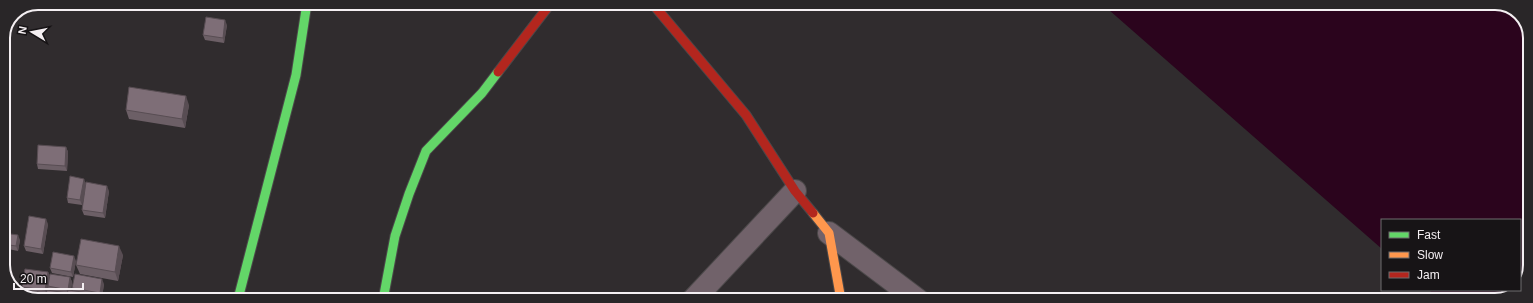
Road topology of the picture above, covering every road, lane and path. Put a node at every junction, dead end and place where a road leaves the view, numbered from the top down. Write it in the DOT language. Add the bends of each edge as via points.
graph roads {
  1 [pos="306,10"];
  2 [pos="546,10"];
  3 [pos="658,10"];
  4 [pos="795,191"];
  5 [pos="829,233"];
  6 [pos="240,293"];
  7 [pos="384,293"];
  8 [pos="700,293"];
  9 [pos="841,293"];
  10 [pos="909,293"];
  1 -- 6 [label="street" via="296,75"];
  2 -- 7 [label="street" via="482,93 426,151 396,236"];
  3 -- 4 [label="street" via="746,115"];
  4 -- 5 [label="street"];
  4 -- 8 [label="street"];
  5 -- 9 [label="street"];
  5 -- 10 [label="street"];
}
